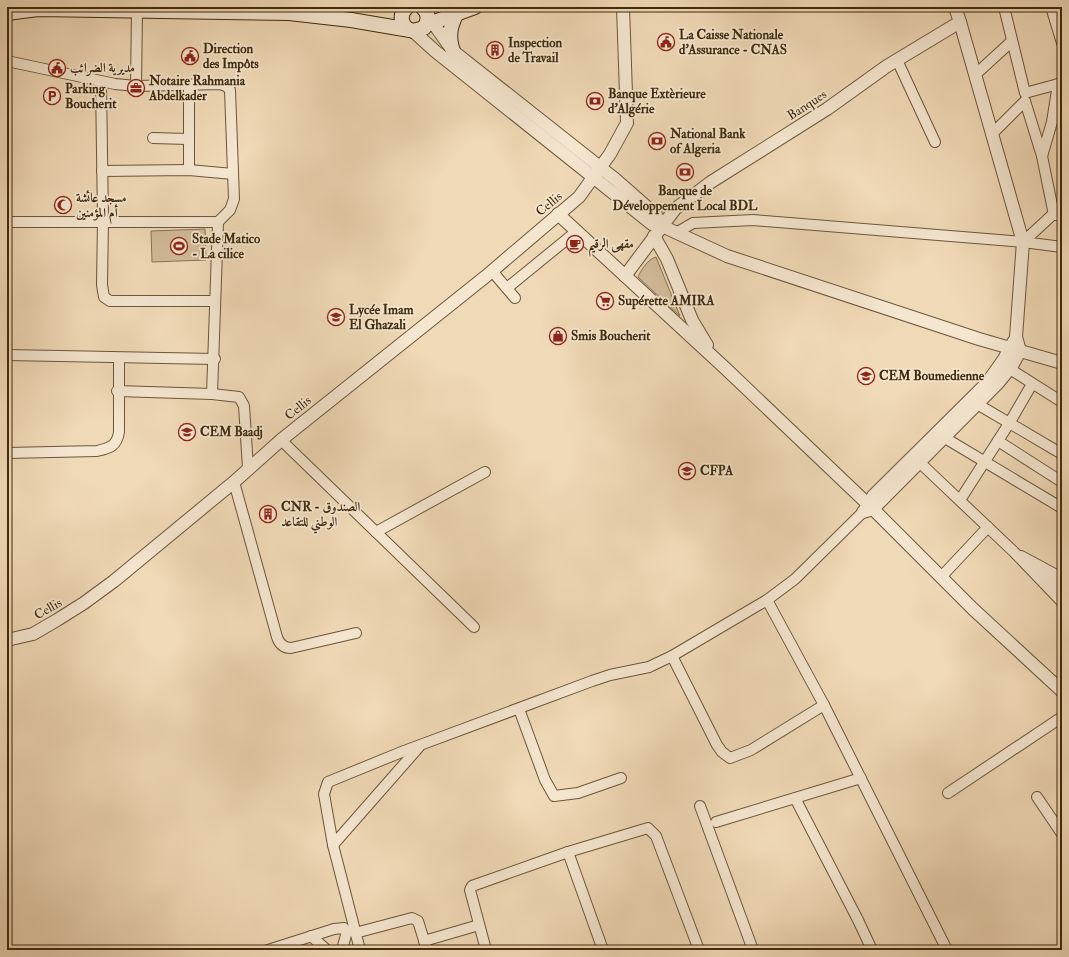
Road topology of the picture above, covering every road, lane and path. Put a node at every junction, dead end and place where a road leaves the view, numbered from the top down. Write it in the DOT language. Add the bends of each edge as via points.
graph roads {
  1 [pos="407,7"];
  2 [pos="475,7"];
  3 [pos="623,7"];
  4 [pos="955,7"];
  5 [pos="1004,7"];
  6 [pos="1051,7"];
  7 [pos="137,10"];
  8 [pos="7,13"];
  9 [pos="457,13"];
  10 [pos="422,22"];
  11 [pos="960,22"];
  12 [pos="1012,41"];
  13 [pos="1062,43"];
  14 [pos="453,51"];
  15 [pos="897,60"];
  16 [pos="7,61"];
  17 [pos="976,74"];
  18 [pos="101,83"];
  19 [pos="1060,84"];
  20 [pos="189,85"];
  21 [pos="136,86"];
  22 [pos="1025,97"];
  23 [pos="992,134"];
  24 [pos="153,138"];
  25 [pos="188,139"];
  26 [pos="935,142"];
  27 [pos="1042,156"];
  28 [pos="188,170"];
  29 [pos="102,171"];
  30 [pos="597,172"];
  31 [pos="233,174"];
  32 [pos="1062,206"];
  33 [pos="558,214"];
  34 [pos="1058,215"];
  35 [pos="104,221"];
  36 [pos="7,222"];
  37 [pos="218,222"];
  38 [pos="662,226"];
  39 [pos="577,231"];
  40 [pos="676,233"];
  41 [pos="654,236"];
  42 [pos="1023,242"];
  43 [pos="1062,247"];
  44 [pos="492,271"];
  45 [pos="625,276"];
  46 [pos="507,288"];
  47 [pos="515,298"];
  48 [pos="215,301"];
  49 [pos="1015,349"];
  50 [pos="7,355"];
  51 [pos="118,358"];
  52 [pos="214,359"];
  53 [pos="1062,363"];
  54 [pos="725,368"];
  55 [pos="1010,369"];
  56 [pos="1032,384"];
  57 [pos="117,391"];
  58 [pos="212,394"];
  59 [pos="974,401"];
  60 [pos="1062,402"];
  61 [pos="1010,422"];
  62 [pos="945,438"];
  63 [pos="281,440"];
  64 [pos="998,441"];
  65 [pos="7,453"];
  66 [pos="1062,454"];
  67 [pos="917,460"];
  68 [pos="984,463"];
  69 [pos="248,468"];
  70 [pos="485,472"];
  71 [pos="1060,478"];
  72 [pos="234,482"];
  73 [pos="960,500"];
  74 [pos="868,508"];
  75 [pos="1062,508"];
  76 [pos="988,527"];
  77 [pos="376,532"];
  78 [pos="1014,552"];
  79 [pos="1026,564"];
  80 [pos="942,576"];
  81 [pos="1062,578"];
  82 [pos="1062,587"];
  83 [pos="767,600"];
  84 [pos="1062,602"];
  85 [pos="474,627"];
  86 [pos="356,633"];
  87 [pos="7,640"];
  88 [pos="672,656"];
  89 [pos="1062,691"];
  90 [pos="824,705"];
  91 [pos="519,709"];
  92 [pos="1062,717"];
  93 [pos="420,745"];
  94 [pos="621,778"];
  95 [pos="861,778"];
  96 [pos="948,793"];
  97 [pos="1037,797"];
  98 [pos="795,798"];
  99 [pos="700,806"];
  100 [pos="716,822"];
  101 [pos="1062,834"];
  102 [pos="333,845"];
  103 [pos="568,852"];
  104 [pos="479,925"];
  105 [pos="355,933"];
  106 [pos="311,936"];
  107 [pos="426,946"];
  108 [pos="268,950"];
  109 [pos="327,950"];
  110 [pos="342,950"];
  111 [pos="360,950"];
  112 [pos="486,950"];
  113 [pos="604,950"];
  114 [pos="699,950"];
  115 [pos="753,950"];
  116 [pos="872,950"];
  117 [pos="947,950"];
  1 -- 10 [label="main road" via="403,12 403,24"];
  2 -- 9 [label="main road"];
  3 -- 30 [label="street, Cellis" via="627,123 618,142"];
  4 -- 11 [label="street"];
  5 -- 12 [label="street"];
  6 -- 13 [label="street"];
  7 -- 8 [label="main road" via="38,10"];
  7 -- 10 [label="main road" via="289,13 351,20"];
  7 -- 21 [label="street"];
  9 -- 10 [label="main road"];
  9 -- 14 [label="main road" via="450,31"];
  10 -- 14 [label="street"];
  10 -- 30 [label="street" via="435,51"];
  11 -- 15 [label="street, Banques"];
  11 -- 17 [label="street"];
  12 -- 17 [label="street"];
  12 -- 22 [label="street"];
  14 -- 30 [label="street"];
  15 -- 26 [label="street"];
  15 -- 38 [label="street, Banques" via="827,110 711,182 675,209"];
  16 -- 18 [label="street"];
  17 -- 23 [label="street"];
  18 -- 21 [label="street"];
  18 -- 29 [label="street"];
  19 -- 22 [label="street"];
  19 -- 27 [label="street"];
  20 -- 21 [label="street"];
  20 -- 25 [label="street"];
  20 -- 31 [label="street" via="220,84 230,90"];
  22 -- 23 [label="street"];
  22 -- 27 [label="street"];
  23 -- 42 [label="street"];
  24 -- 25 [label="street"];
  25 -- 28 [label="street"];
  27 -- 34 [label="street"];
  28 -- 29 [label="street"];
  28 -- 31 [label="street"];
  29 -- 35 [label="street"];
  30 -- 33 [label="street, Cellis" via="579,197"];
  30 -- 38 [label="street" via="648,208 656,215"];
  31 -- 37 [label="street" via="232,205"];
  32 -- 34 [label="street"];
  33 -- 39 [label="street"];
  33 -- 44 [label="street, Cellis"];
  34 -- 42 [label="street"];
  35 -- 36 [label="street"];
  35 -- 37 [label="street"];
  35 -- 48 [label="street" via="103,295 107,300"];
  37 -- 48 [label="street"];
  38 -- 40 [label="street"];
  38 -- 41 [label="street, Banques"];
  39 -- 45 [label="street"];
  39 -- 46 [label="street"];
  40 -- 42 [label="street" via="693,223 753,220"];
  40 -- 49 [label="street" via="727,256"];
  41 -- 45 [label="street, Banques"];
  41 -- 54 [label="street" via="667,259 702,339"];
  42 -- 43 [label="street"];
  42 -- 49 [label="street"];
  44 -- 46 [label="street"];
  44 -- 63 [label="street, Cellis"];
  45 -- 54 [label="street"];
  46 -- 47 [label="street"];
  48 -- 52 [label="street"];
  49 -- 53 [label="street"];
  49 -- 55 [label="street"];
  49 -- 59 [label="street" via="1004,359"];
  50 -- 51 [label="street"];
  51 -- 52 [label="street"];
  51 -- 57 [label="street"];
  52 -- 58 [label="street"];
  54 -- 74 [label="street"];
  55 -- 56 [label="street"];
  55 -- 59 [label="street"];
  56 -- 60 [label="street"];
  56 -- 61 [label="street"];
  57 -- 58 [label="street"];
  57 -- 65 [label="street" via="119,432 112,447 97,450"];
  58 -- 69 [label="street" via="242,399"];
  59 -- 61 [label="street"];
  59 -- 62 [label="street"];
  59 -- 67 [label="street"];
  61 -- 64 [label="street"];
  61 -- 66 [label="street"];
  62 -- 67 [label="street"];
  62 -- 68 [label="street"];
  63 -- 69 [label="street, Cellis"];
  63 -- 77 [label="street"];
  64 -- 68 [label="street"];
  64 -- 71 [label="street"];
  67 -- 73 [label="street"];
  67 -- 74 [label="street"];
  68 -- 73 [label="street"];
  68 -- 75 [label="street"];
  69 -- 72 [label="street, Cellis"];
  70 -- 77 [label="street"];
  72 -- 86 [label="street" via="280,644 291,648"];
  72 -- 87 [label="street, Cellis" via="84,603 33,634"];
  73 -- 76 [label="street"];
  74 -- 80 [label="street"];
  74 -- 83 [label="street" via="795,578"];
  76 -- 78 [label="street"];
  76 -- 80 [label="street"];
  77 -- 85 [label="street"];
  78 -- 79 [label="street"];
  78 -- 81 [label="street"];
  79 -- 82 [label="street"];
  79 -- 84 [label="street"];
  80 -- 89 [label="street" via="973,609"];
  83 -- 88 [label="street"];
  83 -- 90 [label="street"];
  88 -- 90 [label="street" via="717,745 730,758 751,750"];
  88 -- 91 [label="street" via="649,667 610,675"];
  90 -- 95 [label="street"];
  91 -- 93 [label="street"];
  91 -- 94 [label="street" via="554,796 578,793"];
  92 -- 96 [label="street"];
  93 -- 102 [label="street"];
  93 -- 102 [label="street" via="328,782 324,794"];
  95 -- 98 [label="street"];
  95 -- 117 [label="street"];
  97 -- 101 [label="street"];
  98 -- 100 [label="street"];
  98 -- 116 [label="street"];
  99 -- 115 [label="street"];
  102 -- 105 [label="street"];
  103 -- 104 [label="street" via="472,886 470,890"];
  103 -- 113 [label="street"];
  103 -- 114 [label="street" via="644,828 650,829 656,836"];
  104 -- 107 [label="street"];
  104 -- 112 [label="street"];
  105 -- 107 [label="street" via="412,918 418,921"];
  105 -- 111 [label="street"];
  106 -- 108 [label="street"];
  106 -- 109 [label="street"];
  106 -- 110 [label="street" via="345,928 347,931"];
}
